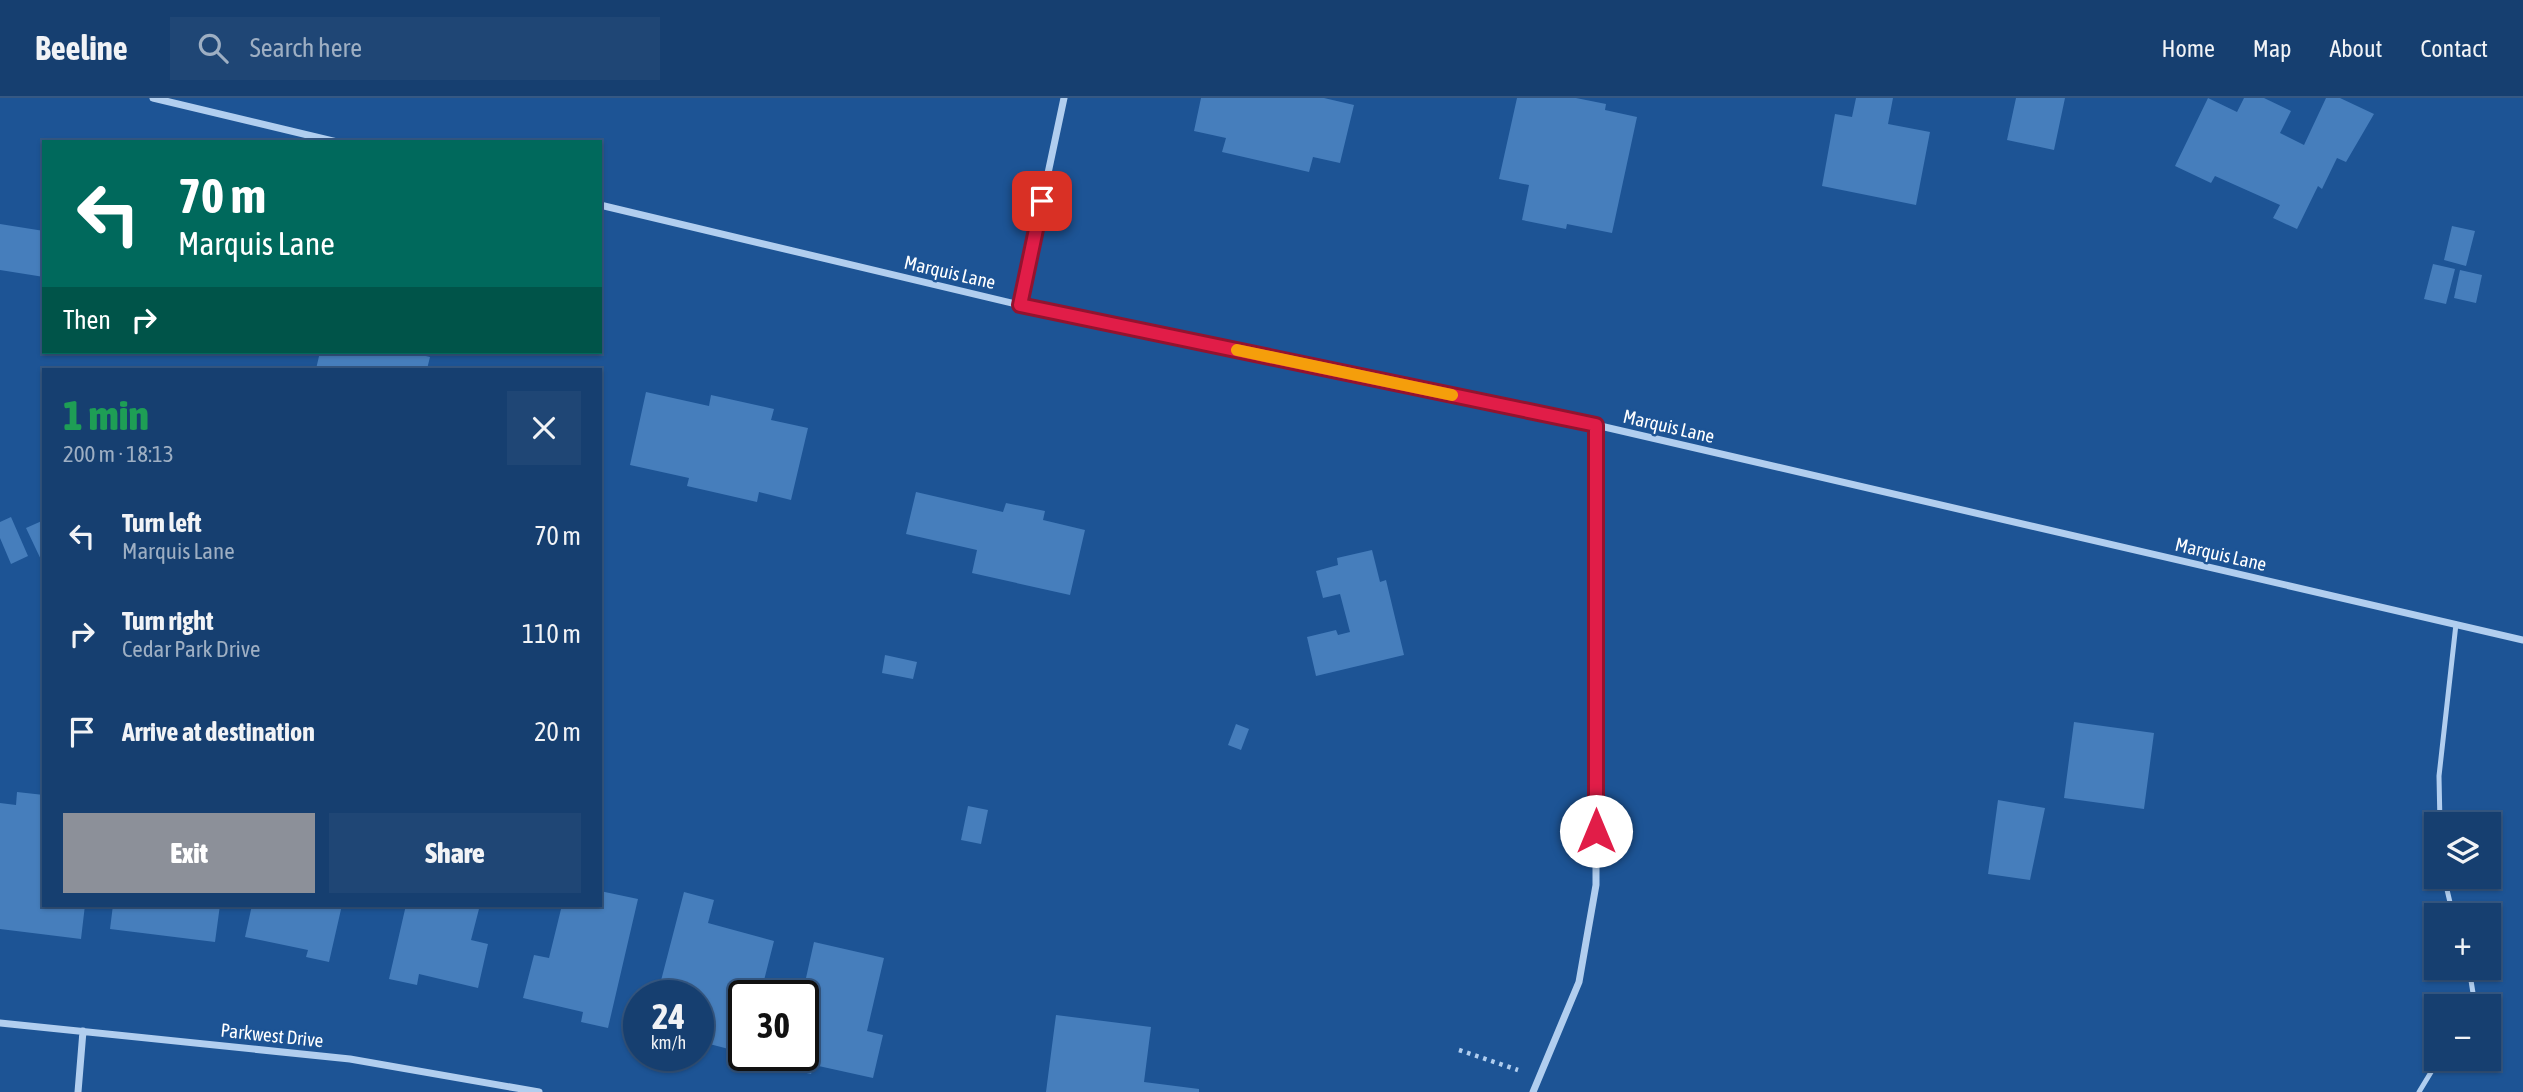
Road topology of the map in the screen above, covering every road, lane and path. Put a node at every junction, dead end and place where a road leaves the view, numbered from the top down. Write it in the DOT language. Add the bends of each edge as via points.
graph roads {
  1 [pos="153,98"];
  2 [pos="1064,98"];
  3 [pos="329,140"];
  4 [pos="602,205"];
  5 [pos="1020,305"];
  6 [pos="1596,425"];
  7 [pos="2456,624"];
  8 [pos="2523,640"];
  9 [pos="2440,812"];
  10 [pos="0,1023"];
  11 [pos="83,1031"];
  12 [pos="1459,1051"];
  13 [pos="2432,1071"];
  14 [pos="1541,1078"];
  15 [pos="78,1092"];
  16 [pos="539,1092"];
  17 [pos="1533,1092"];
  18 [pos="2419,1092"];
  1 -- 3 [label="street"];
  2 -- 5 [label="street"];
  4 -- 5 [label="street, Marquis Lane"];
  5 -- 6 [label="street, Marquis Lane"];
  6 -- 7 [label="street, Marquis Lane"];
  6 -- 14 [label="street" via="1596,885 1579,982"];
  7 -- 8 [label="street, Marquis Lane"];
  7 -- 9 [label="lane" via="2439,776"];
  10 -- 11 [label="street, Parkwest Drive"];
  11 -- 15 [label="street"];
  11 -- 16 [label="street, Parkwest Drive" via="350,1059"];
  12 -- 14 [label="path"];
  13 -- 18 [label="lane"];
  14 -- 17 [label="street"];
}
